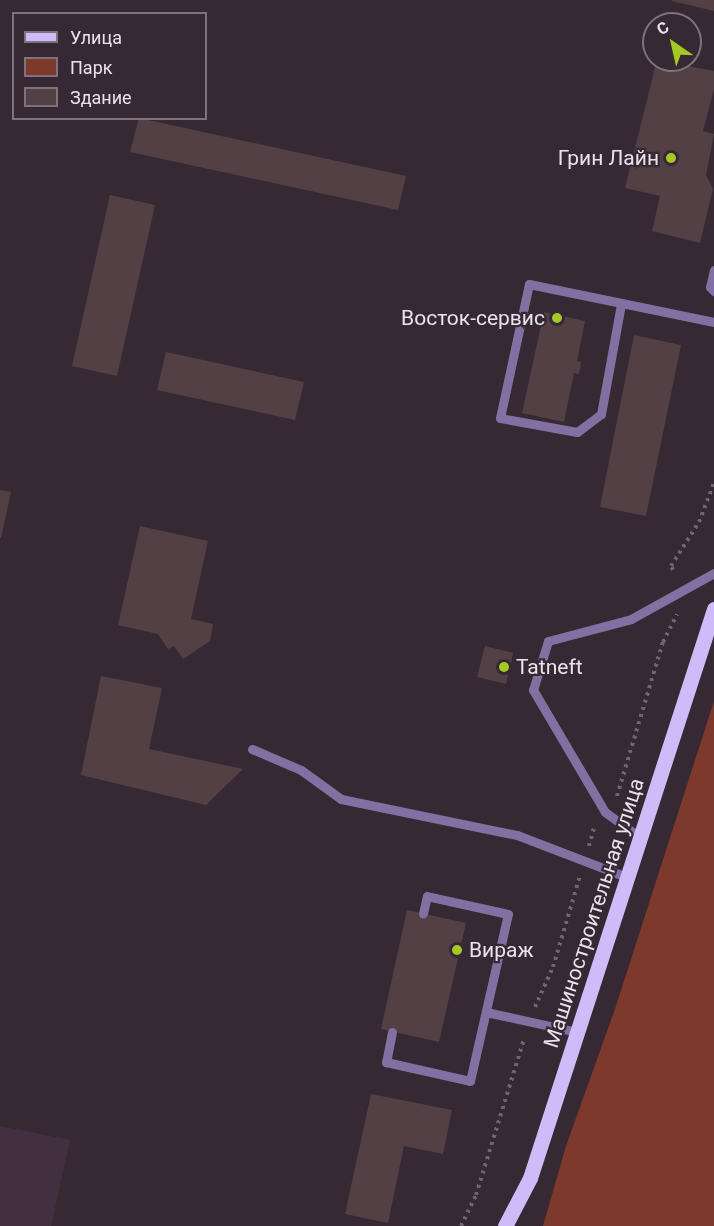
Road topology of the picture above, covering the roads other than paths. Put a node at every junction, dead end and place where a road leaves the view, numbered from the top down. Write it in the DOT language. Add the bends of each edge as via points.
graph roads {
  1 [pos="714,270"];
  2 [pos="714,291"];
  3 [pos="621,304"];
  4 [pos="714,322"];
  5 [pos="714,573"];
  6 [pos="714,609"];
  7 [pos="252,749"];
  8 [pos="642,839"];
  9 [pos="629,878"];
  10 [pos="423,914"];
  11 [pos="486,1012"];
  12 [pos="392,1032"];
  13 [pos="577,1032"];
  14 [pos="505,1226"];
  1 -- 2 [label="lane" via="710,287"];
  3 -- 3 [label="lane" via="529,284 500,418 577,432 601,414"];
  3 -- 4 [label="lane"];
  5 -- 8 [label="lane" via="631,619 548,641 533,690 605,812"];
  6 -- 8 [label="main road, Машиностроительная улица"];
  7 -- 9 [label="lane" via="302,770 341,799 517,835"];
  8 -- 9 [label="main road, Машиностроительная улица"];
  9 -- 13 [label="main road, Машиностроительная улица"];
  10 -- 11 [label="lane" via="427,896 507,914"];
  11 -- 12 [label="lane" via="470,1081 386,1062"];
  11 -- 13 [label="lane"];
  13 -- 14 [label="main road, Машиностроительная улица" via="530,1178"];
}
